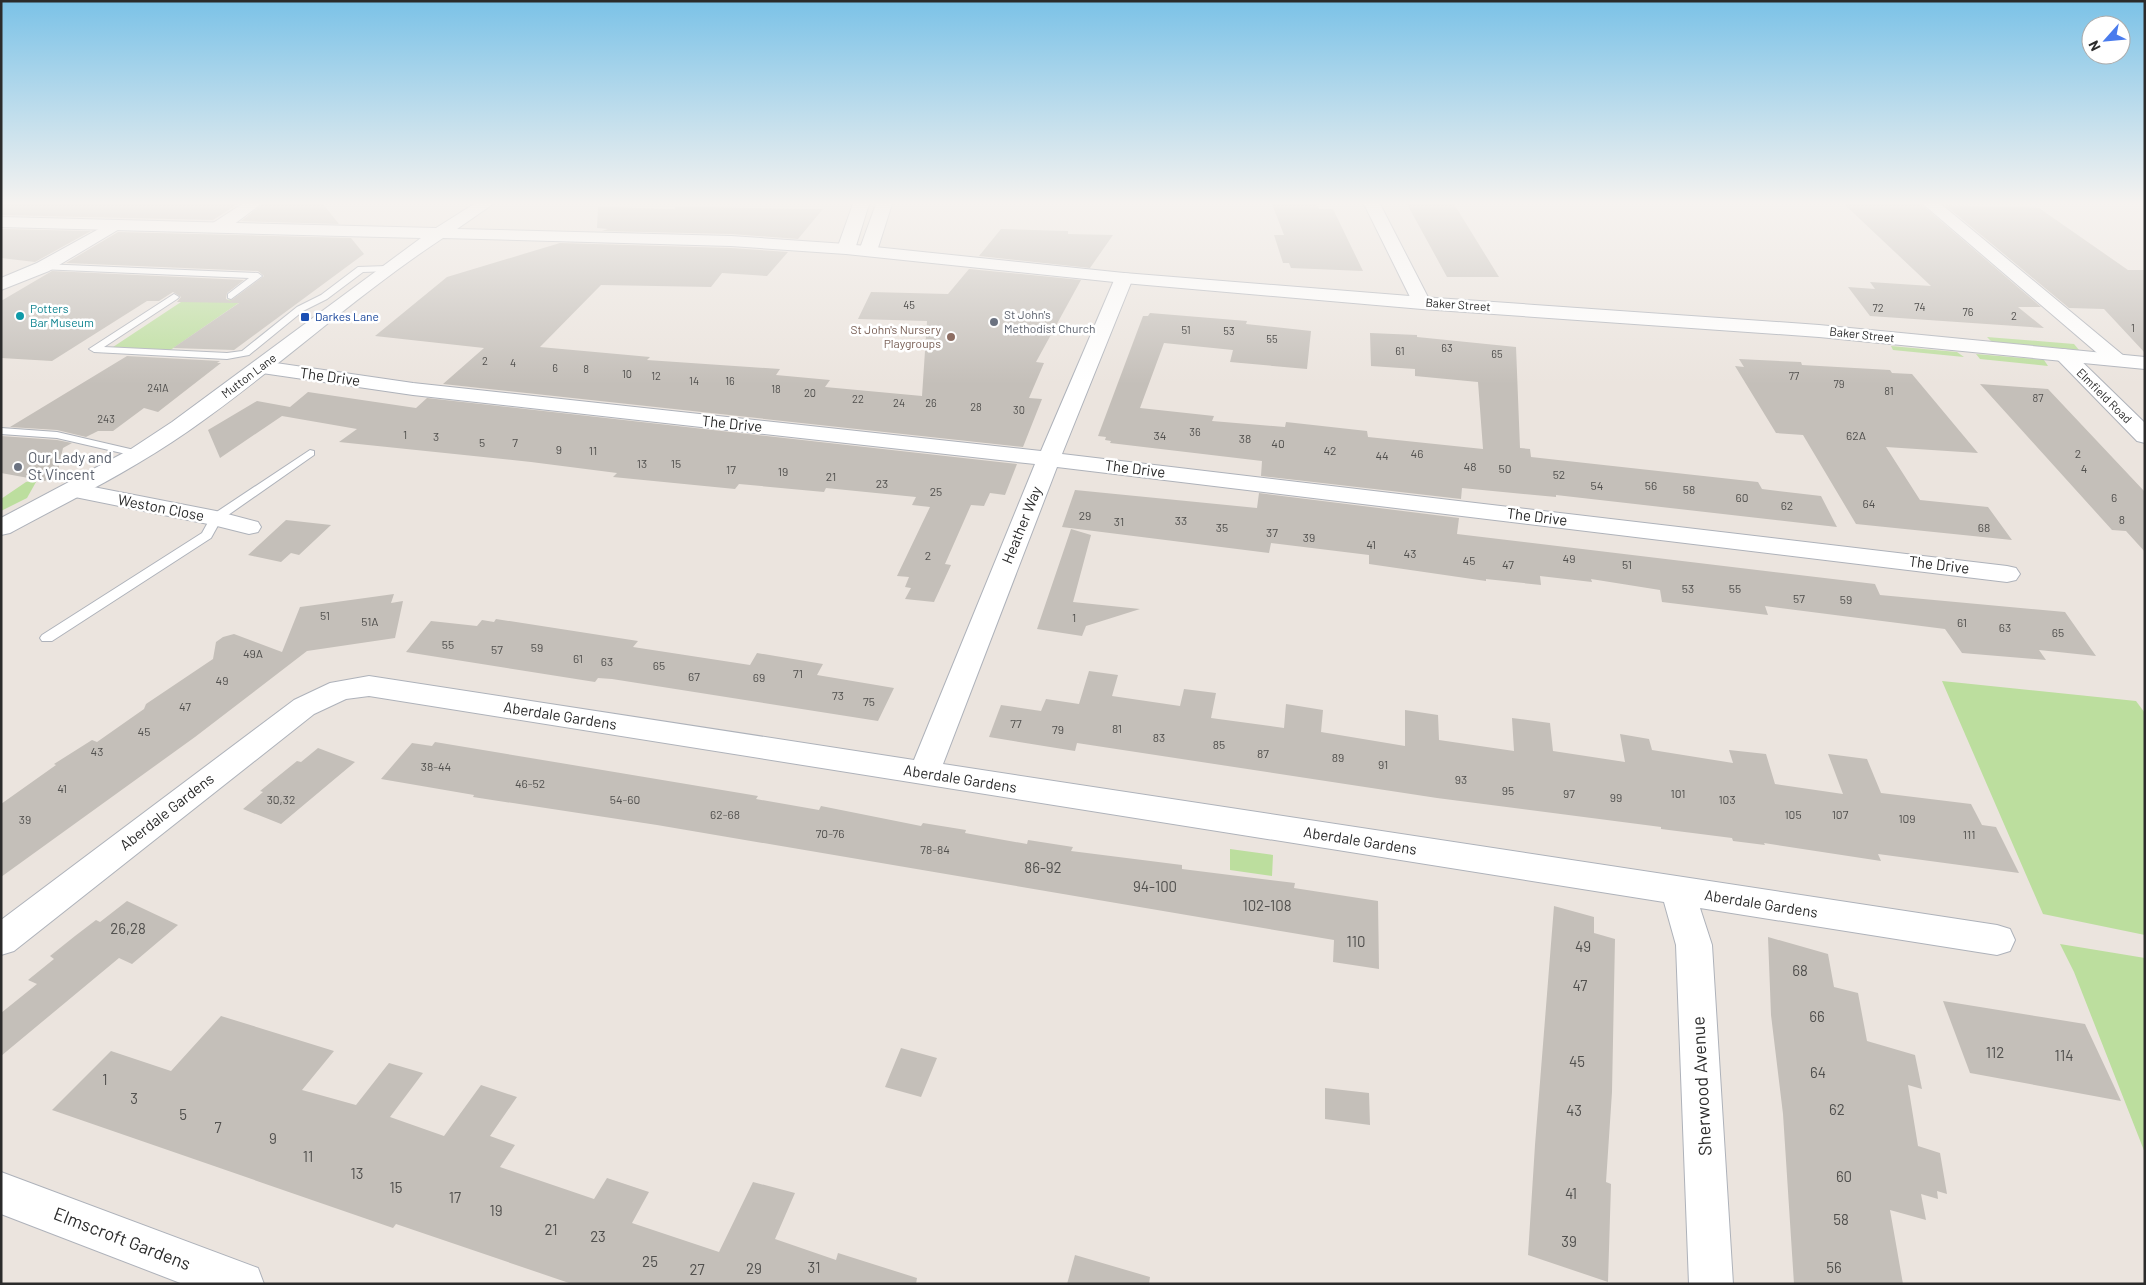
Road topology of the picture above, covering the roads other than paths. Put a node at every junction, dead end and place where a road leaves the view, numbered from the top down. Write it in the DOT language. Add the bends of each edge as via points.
graph roads {
  1 [pos="49,264"];
  2 [pos="394,264"];
  3 [pos="991,264"];
  4 [pos="1402,264"];
  5 [pos="2002,264"];
  6 [pos="44,267"];
  7 [pos="387,269"];
  8 [pos="1124,278"];
  9 [pos="1,285"];
  10 [pos="231,296"];
  11 [pos="174,297"];
  12 [pos="324,297"];
  13 [pos="350,298"];
  14 [pos="1422,303"];
  15 [pos="2064,355"];
  16 [pos="262,358"];
  17 [pos="2117,360"];
  18 [pos="2145,363"];
  19 [pos="1,431"];
  20 [pos="2145,436"];
  21 [pos="139,454"];
  22 [pos="310,454"];
  23 [pos="1048,459"];
  24 [pos="73,490"];
  25 [pos="216,518"];
  26 [pos="1,528"];
  27 [pos="248,528"];
  28 [pos="2007,574"];
  29 [pos="47,638"];
  30 [pos="924,773"];
  31 [pos="1678,891"];
  32 [pos="1,940"];
  33 [pos="1997,940"];
  34 [pos="1,1193"];
  35 [pos="242,1284"];
  36 [pos="1711,1284"];
  1 -- 6 [label="street"];
  2 -- 7 [label="street, Mutton Lane"];
  3 -- 8 [label="street, Baker Street"];
  4 -- 14 [label="street"];
  5 -- 17 [label="street"];
  6 -- 9 [label="street"];
  6 -- 10 [label="lane" via="258,276"];
  7 -- 12 [label="lane" via="361,269"];
  7 -- 13 [label="street, Mutton Lane"];
  8 -- 14 [label="street, Baker Street"];
  8 -- 23 [label="street, Heather Way"];
  11 -- 16 [label="lane" via="94,349"];
  12 -- 13 [label="lane"];
  12 -- 16 [label="lane" via="300,309"];
  13 -- 16 [label="street, Mutton Lane"];
  14 -- 15 [label="street, Baker Street" via="1819,331"];
  15 -- 17 [label="street, Baker Street"];
  15 -- 20 [label="street, Elmfield Road"];
  16 -- 21 [label="street, Mutton Lane" via="180,427"];
  16 -- 23 [label="street, The Drive" via="413,390"];
  17 -- 18 [label="street, Baker Street"];
  19 -- 21 [label="lane" via="57,435"];
  21 -- 24 [label="street, Mutton Lane"];
  22 -- 25 [label="lane"];
  23 -- 28 [label="street, The Drive"];
  23 -- 30 [label="street, Heather Way"];
  24 -- 25 [label="street, Weston Close"];
  24 -- 26 [label="street, Mutton Lane"];
  25 -- 27 [label="street, Weston Close"];
  25 -- 29 [label="lane" via="207,535"];
  30 -- 31 [label="street, Aberdale Gardens"];
  30 -- 32 [label="street, Aberdale Gardens" via="369,686 340,690 304,707"];
  31 -- 33 [label="street, Aberdale Gardens"];
  31 -- 36 [label="street, Sherwood Avenue" via="1694,945"];
  34 -- 35 [label="street, Elmscroft Gardens"];
}
